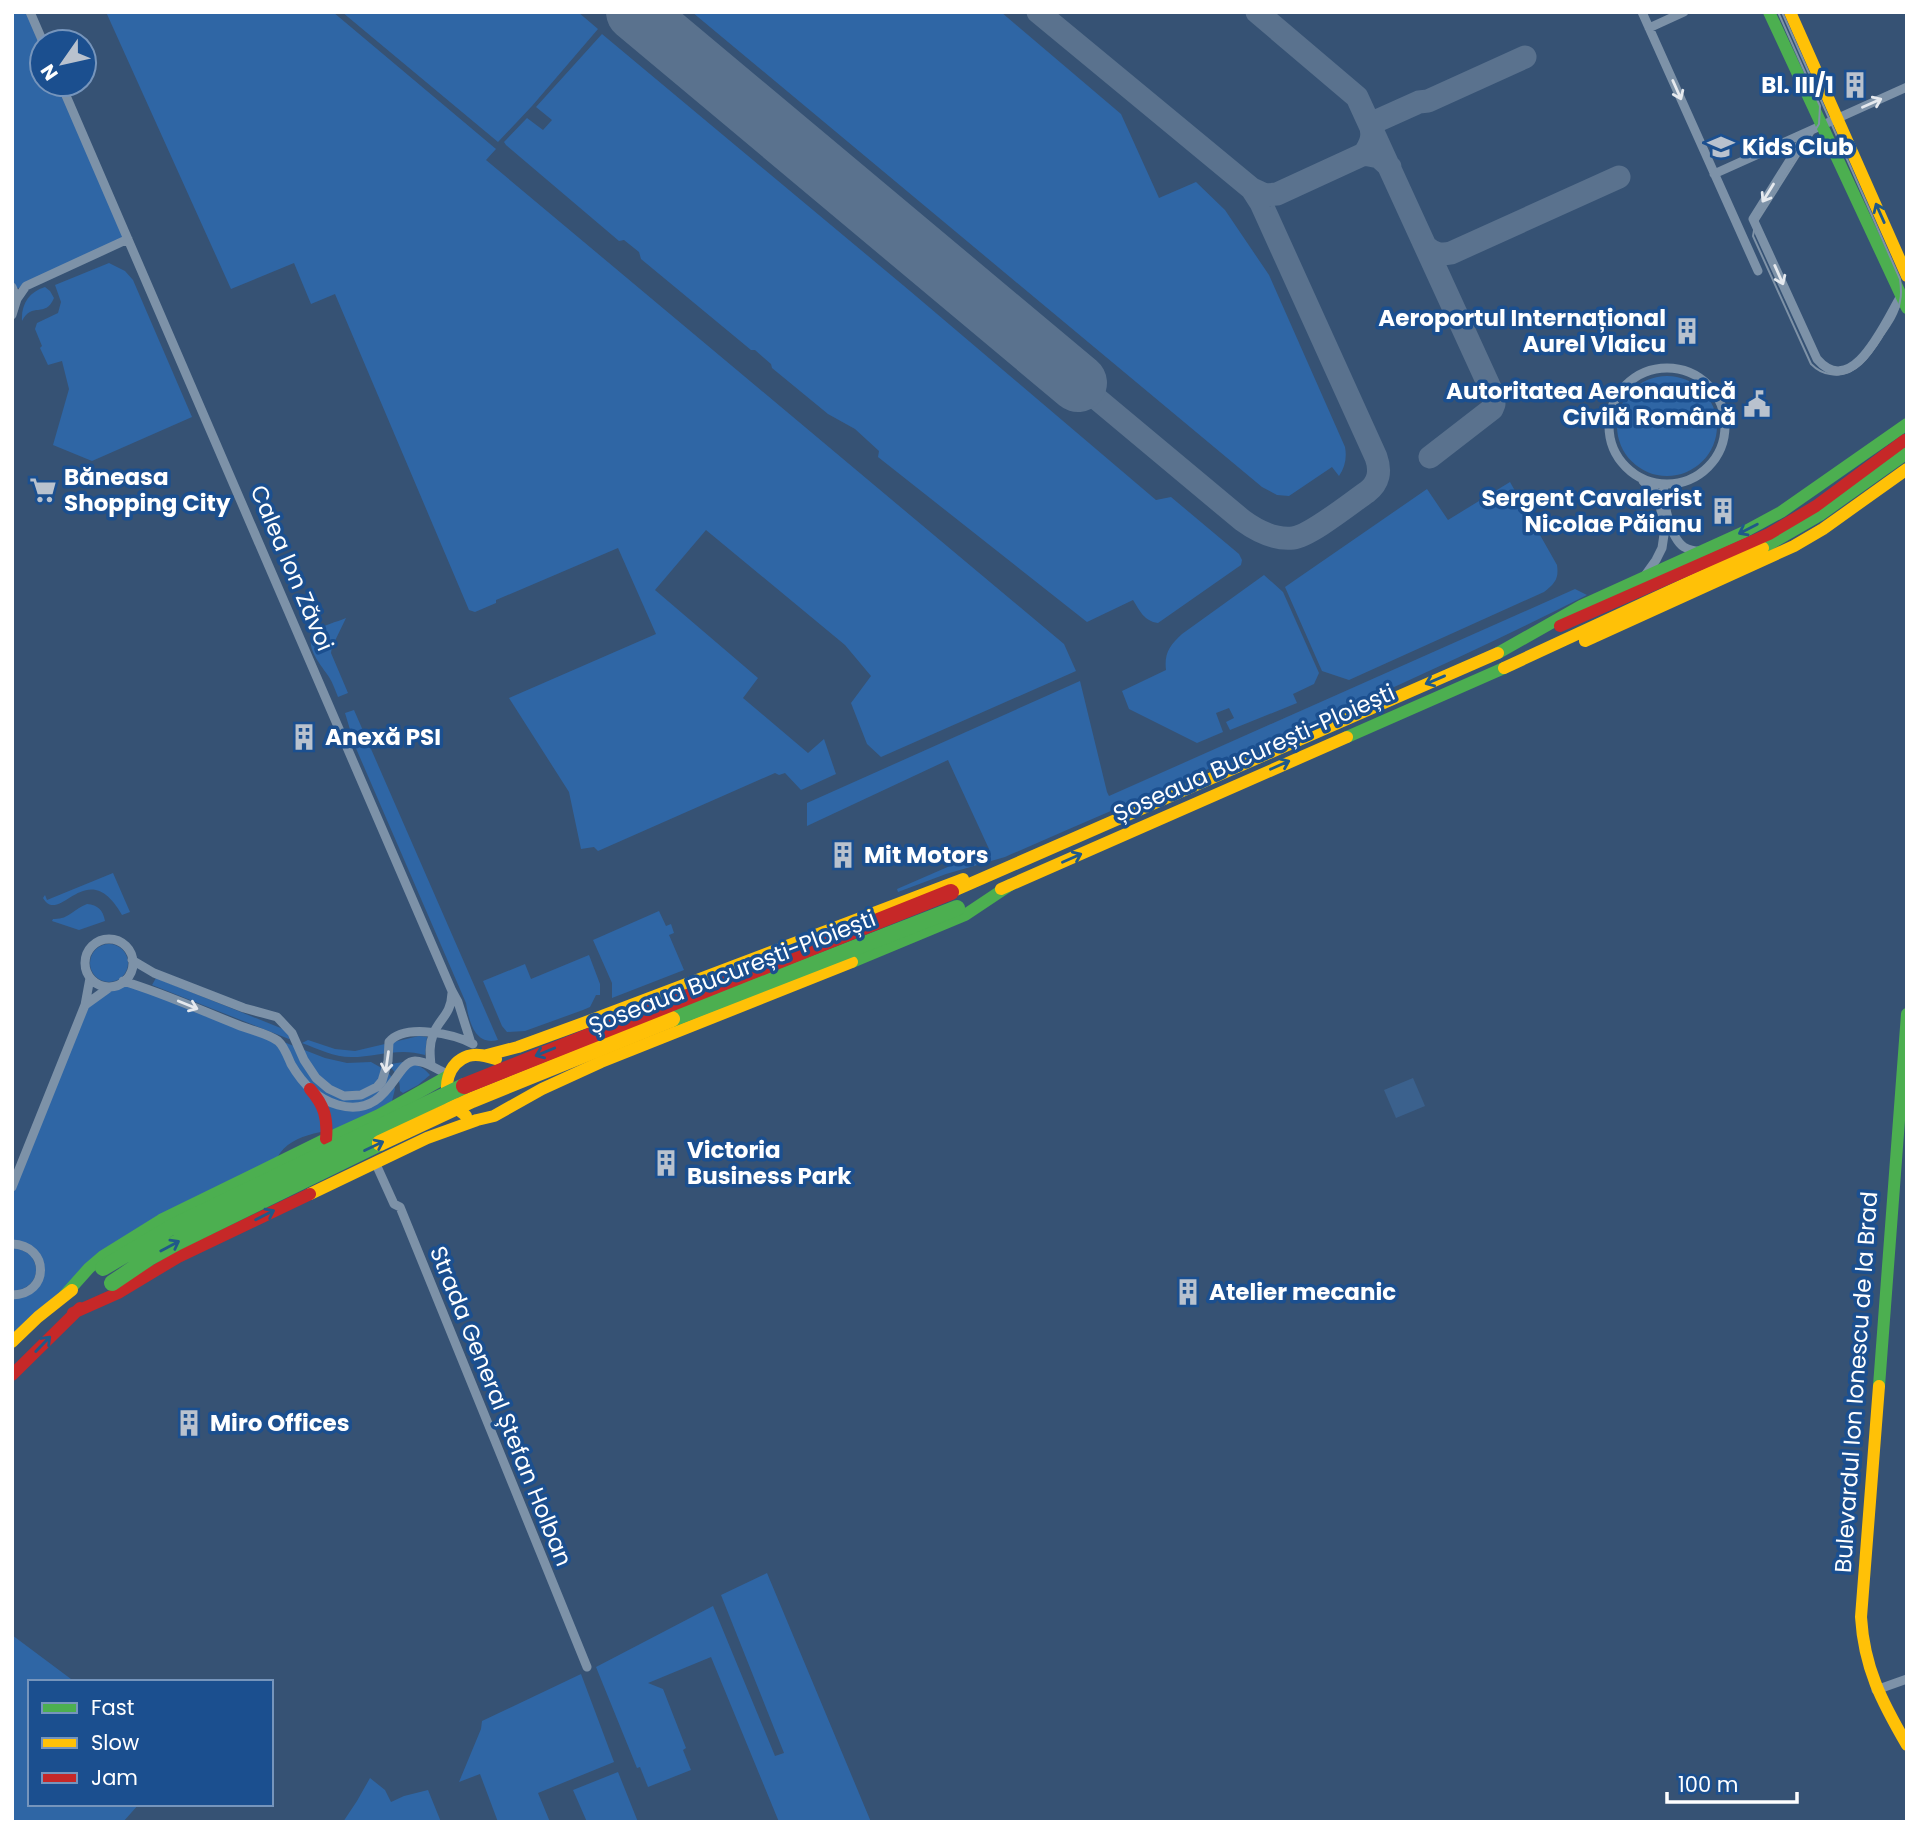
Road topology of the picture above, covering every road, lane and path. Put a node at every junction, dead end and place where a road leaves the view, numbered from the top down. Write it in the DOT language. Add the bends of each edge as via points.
graph roads {
  1 [pos="1642,12"];
  2 [pos="1769,12"];
  3 [pos="1790,12"];
  4 [pos="1679,13"];
  5 [pos="1649,28"];
  6 [pos="1907,87"];
  7 [pos="67,98"];
  8 [pos="1830,122"];
  9 [pos="1807,133"];
  10 [pos="1714,174"];
  11 [pos="1735,219"];
  12 [pos="1760,235"];
  13 [pos="128,239"];
  14 [pos="1758,271"];
  15 [pos="1907,276"];
  16 [pos="12,285"];
  17 [pos="26,286"];
  18 [pos="17,299"];
  19 [pos="1904,302"];
  20 [pos="12,315"];
  21 [pos="1907,318"];
  22 [pos="1906,430"];
  23 [pos="1907,469"];
  24 [pos="1634,473"];
  25 [pos="1658,488"];
  26 [pos="1669,530"];
  27 [pos="1702,551"];
  28 [pos="1643,577"];
  29 [pos="1501,661"];
  30 [pos="1002,869"];
  31 [pos="1010,885"];
  32 [pos="954,900"];
  33 [pos="132,960"];
  34 [pos="90,978"];
  35 [pos="123,981"];
  36 [pos="110,987"];
  37 [pos="452,991"];
  38 [pos="85,1006"];
  39 [pos="1907,1014"];
  40 [pos="434,1032"];
  41 [pos="480,1051"];
  42 [pos="1905,1059"];
  43 [pos="441,1073"];
  44 [pos="310,1090"];
  45 [pos="502,1110"];
  46 [pos="477,1119"];
  47 [pos="326,1139"];
  48 [pos="375,1162"];
  49 [pos="12,1187"];
  50 [pos="12,1238"];
  51 [pos="16,1244"];
  52 [pos="12,1295"];
  53 [pos="64,1296"];
  54 [pos="73,1313"];
  55 [pos="12,1342"];
  56 [pos="12,1375"];
  57 [pos="586,1667"];
  58 [pos="1907,1679"];
  59 [pos="1876,1690"];
  60 [pos="1907,1745"];
  1 -- 5 [label="street"];
  2 -- 8 [label="main road"];
  3 -- 8 [label="main road"];
  4 -- 5 [label="street"];
  5 -- 10 [label="street, one-way"];
  8 -- 6 [label="street, one-way"];
  7 -- 13 [label="street, Calea Ion Zăvoi"];
  8 -- 9 [label="street"];
  15 -- 8 [label="main road, one-way"];
  8 -- 19 [label="main road"];
  9 -- 10 [label="street"];
  9 -- 12 [label="street, one-way" via="1754,216"];
  10 -- 11 [label="street"];
  11 -- 12 [label="street"];
  11 -- 14 [label="street"];
  12 -- 19 [label="street, one-way" via="1817,359 1827,368 1845,370 1861,360"];
  13 -- 17 [label="street"];
  13 -- 37 [label="street, Calea Ion Zăvoi"];
  16 -- 17 [label="street"];
  16 -- 18 [label="street"];
  17 -- 18 [label="street"];
  18 -- 20 [label="street"];
  19 -- 21 [label="main road"];
  22 -- 27 [label="main road, Șoseaua București-Ploiești, one-way" via="1793,505"];
  22 -- 29 [label="main road, Șoseaua București-Ploiești" via="1816,506 1769,534"];
  23 -- 29 [label="main road, Șoseaua București-Ploiești" via="1814,534 1762,562 1579,644"];
  24 -- 25 [label="street"];
  24 -- 25 [label="street"];
  24 -- 25 [label="street" via="1619,458 1609,432 1617,395 1646,371 1665,367 1687,371 1716,394 1725,418 1725,434 1707,468 1680,483"];
  25 -- 26 [label="street"];
  25 -- 26 [label="street" via="1665,500"];
  26 -- 27 [label="street" via="1682,546"];
  26 -- 28 [label="street"];
  27 -- 28 [label="main road, Șoseaua București-Ploiești"];
  28 -- 29 [label="main road, Șoseaua București-Ploiești" via="1581,606"];
  29 -- 30 [label="main road, Șoseaua București-Ploiești, one-way" via="1363,710"];
  31 -- 29 [label="main road, Șoseaua București-Ploiești, one-way" via="1356,732"];
  30 -- 32 [label="main road, Șoseaua București-Ploiești"];
  30 -- 41 [label="main road" via="952,882 518,1047"];
  31 -- 32 [label="main road, Șoseaua București-Ploiești"];
  31 -- 45 [label="main road" via="965,915 601,1062"];
  32 -- 53 [label="main road, Șoseaua București-Ploiești, one-way, bridge" via="465,1085 170,1228"];
  54 -- 32 [label="main road, Șoseaua București-Ploiești, one-way, bridge" via="177,1242 452,1109"];
  33 -- 34 [label="street" via="119,941 104,939 86,955"];
  33 -- 35 [label="street"];
  40 -- 33 [label="street, one-way" via="392,1038 382,1081 361,1095 344,1096 316,1077 292,1032 277,1017 153,973"];
  34 -- 36 [label="street"];
  34 -- 38 [label="street"];
  35 -- 36 [label="street"];
  35 -- 44 [label="street, one-way" via="277,1041"];
  36 -- 38 [label="street"];
  37 -- 40 [label="street" via="449,1010"];
  37 -- 41 [label="street, Calea Ion Zăvoi"];
  38 -- 49 [label="street"];
  39 -- 42 [label="main road, Bulevardul Ion Ionescu de la Brad"];
  40 -- 41 [label="street"];
  40 -- 43 [label="street" via="430,1046"];
  41 -- 43 [label="main road"];
  41 -- 45 [label="main road" via="504,1066 510,1078 512,1092"];
  42 -- 59 [label="main road, Bulevardul Ion Ionescu de la Brad" via="1861,1617 1864,1655"];
  43 -- 44 [label="street" via="411,1061 387,1091 361,1106 335,1104"];
  43 -- 46 [label="main road" via="453,1106"];
  43 -- 47 [label="main road" via="390,1109"];
  44 -- 47 [label="main road" via="328,1117"];
  45 -- 46 [label="main road"];
  46 -- 48 [label="main road"];
  47 -- 53 [label="main road" via="120,1243"];
  54 -- 48 [label="main road, one-way"];
  48 -- 57 [label="street, Strada General Ștefan Holban" via="400,1208"];
  50 -- 51 [label="street"];
  51 -- 52 [label="street" via="36,1254 41,1272 30,1290"];
  53 -- 55 [label="main road, Șoseaua București-Ploiești"];
  56 -- 54 [label="main road, Șoseaua București-Ploiești, one-way"];
  58 -- 59 [label="street"];
  59 -- 60 [label="main road, Bulevardul Ion Ionescu de la Brad"];
}
